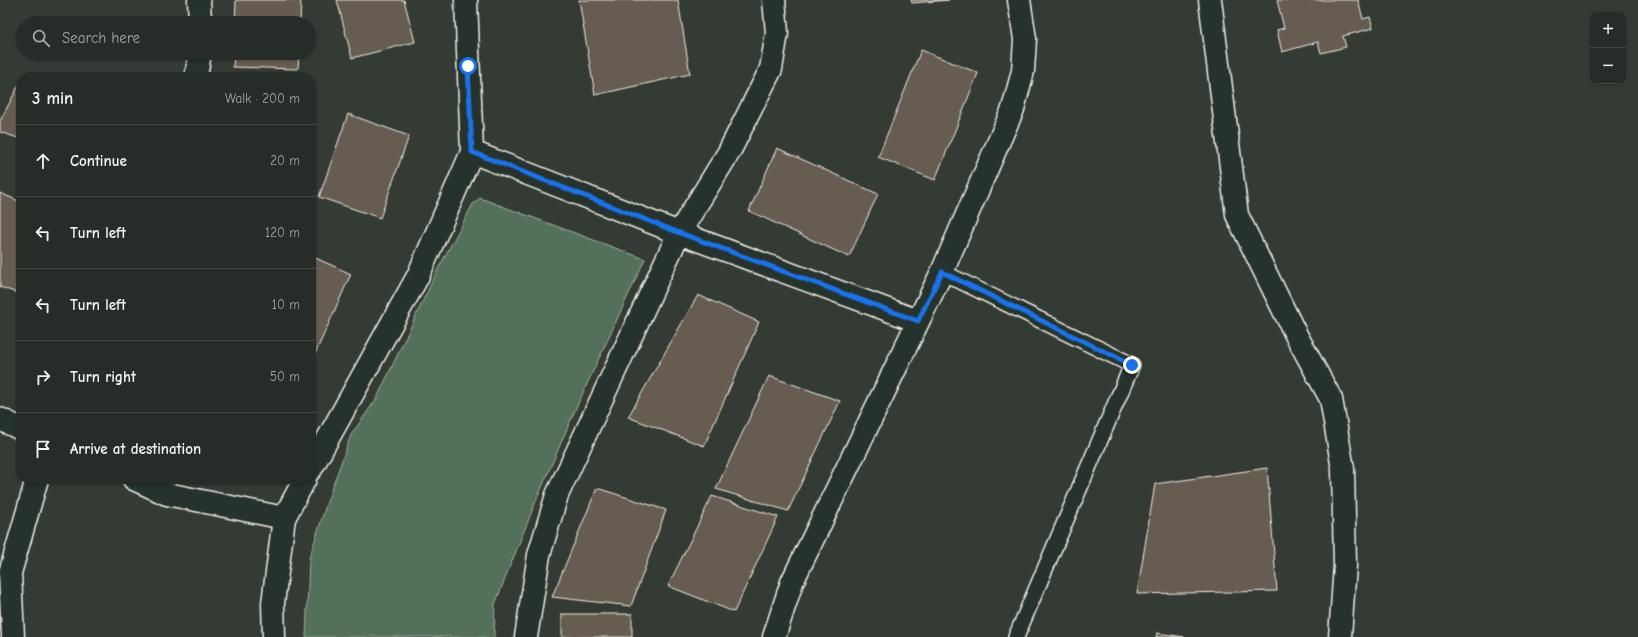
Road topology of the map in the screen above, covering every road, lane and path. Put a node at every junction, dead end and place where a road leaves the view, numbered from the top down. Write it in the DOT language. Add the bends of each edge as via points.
graph roads {
  1 [pos="199,0"];
  2 [pos="466,0"];
  3 [pos="774,0"];
  4 [pos="1019,0"];
  5 [pos="1210,0"];
  6 [pos="200,16"];
  7 [pos="199,60"];
  8 [pos="197,72"];
  9 [pos="472,152"];
  10 [pos="680,233"];
  11 [pos="942,272"];
  12 [pos="918,321"];
  13 [pos="0,420"];
  14 [pos="16,427"];
  15 [pos="316,460"];
  16 [pos="35,484"];
  17 [pos="145,484"];
  18 [pos="302,484"];
  19 [pos="284,518"];
  20 [pos="13,637"];
  21 [pos="274,637"];
  22 [pos="526,637"];
  23 [pos="774,637"];
  24 [pos="1016,637"];
  25 [pos="1340,637"];
  1 -- 6 [label="street"];
  2 -- 9 [label="street"];
  3 -- 10 [label="street" via="777,33 772,69 729,152"];
  4 -- 11 [label="street" via="1025,39 1023,71 1013,109"];
  5 -- 25 [label="street" via="1237,215 1295,333 1331,399 1344,469 1345,565"];
  7 -- 8 [label="street"];
  9 -- 10 [label="street"];
  9 -- 15 [label="street" via="418,276"];
  10 -- 12 [label="street"];
  10 -- 22 [label="street" via="557,495 539,555"];
  11 -- 12 [label="street"];
  11 -- 24 [label="lane" via="1132,365"];
  12 -- 23 [label="street" via="792,582"];
  13 -- 14 [label="street"];
  16 -- 20 [label="street" via="10,573"];
  17 -- 19 [label="street" via="167,494"];
  18 -- 19 [label="street"];
  19 -- 21 [label="street" via="273,603"];
}
